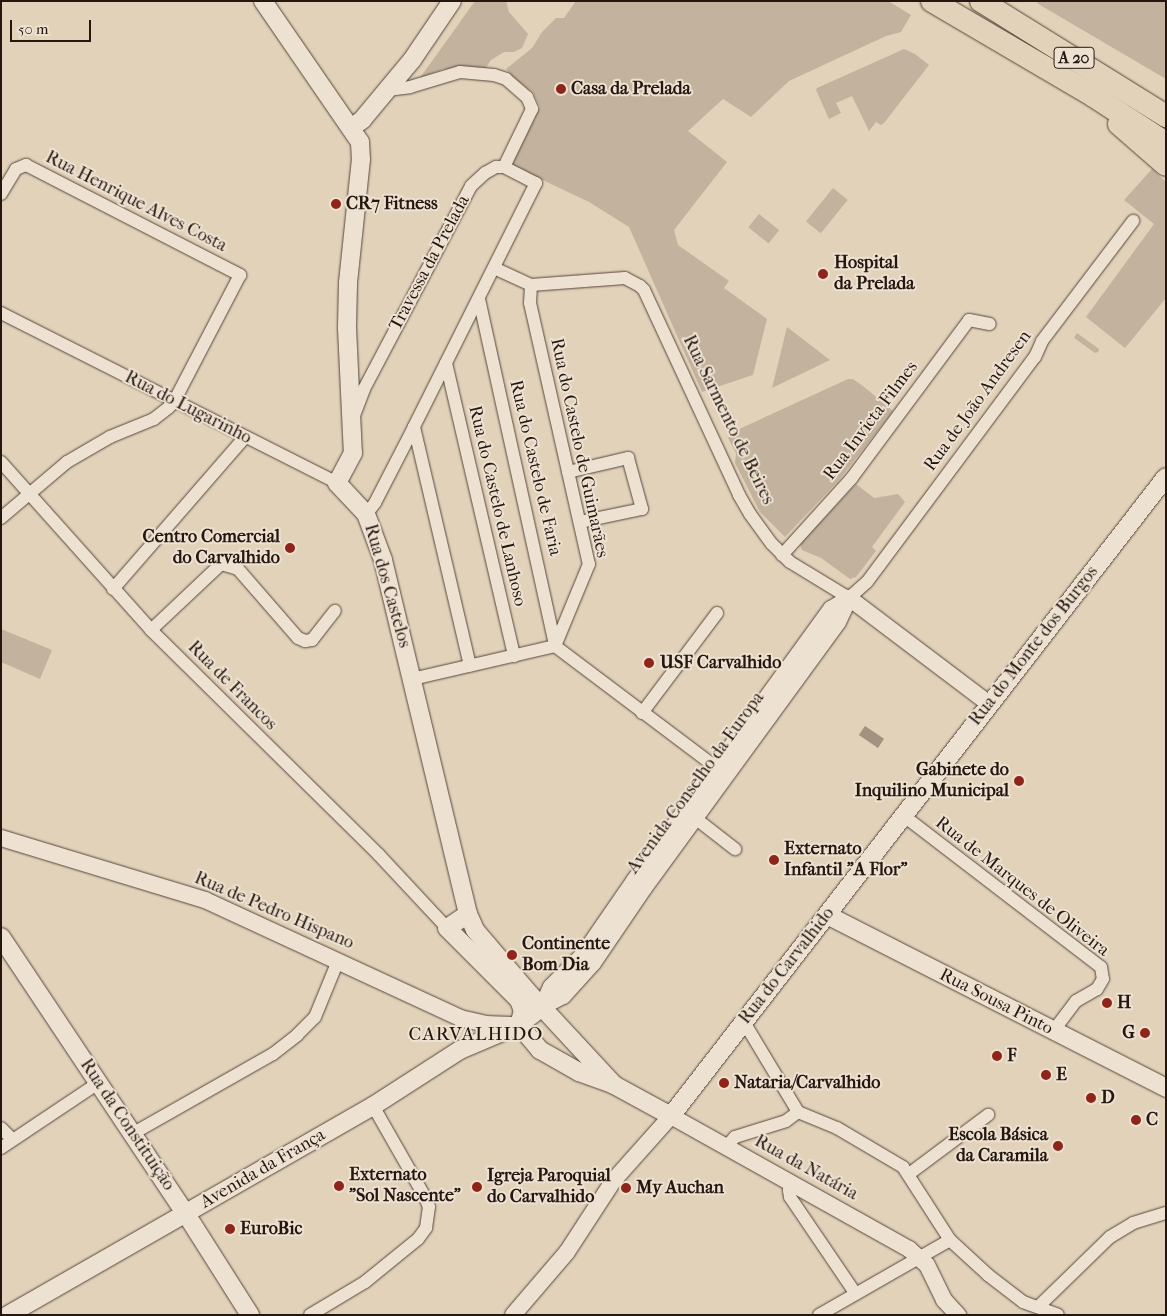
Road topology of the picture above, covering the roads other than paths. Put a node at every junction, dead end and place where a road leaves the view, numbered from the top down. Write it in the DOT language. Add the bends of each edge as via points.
graph roads {
  1 [pos="263,1"];
  2 [pos="452,1"];
  3 [pos="932,1"];
  4 [pos="981,1"];
  5 [pos="387,90"];
  6 [pos="1092,95"];
  7 [pos="1166,116"];
  8 [pos="351,128"];
  9 [pos="1166,143"];
  10 [pos="1166,164"];
  11 [pos="504,167"];
  12 [pos="1,194"];
  13 [pos="1133,221"];
  14 [pos="494,268"];
  15 [pos="531,285"];
  16 [pos="479,299"];
  17 [pos="1,313"];
  18 [pos="990,324"];
  19 [pos="446,363"];
  20 [pos="174,402"];
  21 [pos="352,420"];
  22 [pos="414,427"];
  23 [pos="245,437"];
  24 [pos="1,462"];
  25 [pos="568,472"];
  26 [pos="1166,477"];
  27 [pos="337,483"];
  28 [pos="28,494"];
  29 [pos="366,514"];
  30 [pos="1,518"];
  31 [pos="580,522"];
  32 [pos="782,555"];
  33 [pos="113,589"];
  34 [pos="850,598"];
  35 [pos="335,612"];
  36 [pos="717,613"];
  37 [pos="151,630"];
  38 [pos="555,646"];
  39 [pos="514,656"];
  40 [pos="470,666"];
  41 [pos="412,679"];
  42 [pos="989,704"];
  43 [pos="642,713"];
  44 [pos="721,771"];
  45 [pos="904,816"];
  46 [pos="695,818"];
  47 [pos="4,840"];
  48 [pos="735,849"];
  49 [pos="827,915"];
  50 [pos="471,922"];
  51 [pos="453,934"];
  52 [pos="1,937"];
  53 [pos="338,961"];
  54 [pos="542,1007"];
  55 [pos="460,1018"];
  56 [pos="744,1022"];
  57 [pos="519,1025"];
  58 [pos="1054,1032"];
  59 [pos="460,1050"];
  60 [pos="1163,1082"];
  61 [pos="98,1083"];
  62 [pos="614,1085"];
  63 [pos="373,1106"];
  64 [pos="798,1112"];
  65 [pos="988,1114"];
  66 [pos="671,1116"];
  67 [pos="1,1128"];
  68 [pos="132,1134"];
  69 [pos="12,1140"];
  70 [pos="726,1146"];
  71 [pos="1,1148"];
  72 [pos="910,1174"];
  73 [pos="792,1183"];
  74 [pos="1166,1213"];
  75 [pos="186,1214"];
  76 [pos="950,1240"];
  77 [pos="921,1257"];
  78 [pos="856,1294"];
  79 [pos="1041,1311"];
  80 [pos="8,1315"];
  81 [pos="250,1315"];
  82 [pos="310,1315"];
  83 [pos="514,1315"];
  84 [pos="819,1315"];
  85 [pos="958,1315"];
  86 [pos="1058,1315"];
  1 -- 8 [label="main road"];
  2 -- 5 [label="main road"];
  3 -- 6 [label="highway, A 20"];
  4 -- 7 [label="highway, A 20"];
  5 -- 8 [label="main road"];
  5 -- 11 [label="street" via="410,87 460,72 494,74 506,79 527,97 532,109"];
  6 -- 9 [label="highway, A 20"];
  6 -- 10 [label="highway" via="1129,135"];
  8 -- 21 [label="main road" via="362,151 348,283 348,373"];
  11 -- 14 [label="street, Rua dos Castelos" via="536,183"];
  11 -- 21 [label="street, Travessa da Prelada" via="485,173 466,193 364,389"];
  12 -- 20 [label="street, Rua Henrique Alves Costa" via="16,169 26,165 240,275"];
  13 -- 34 [label="street, Rua de João Andresen" via="1042,342 1035,357 863,586"];
  14 -- 15 [label="street, Rua Sarmento de Beires"];
  14 -- 16 [label="street, Rua dos Castelos"];
  15 -- 25 [label="street, Rua do Castelo de Guimarães" via="530,303"];
  15 -- 32 [label="street, Rua Sarmento de Beires" via="624,278 644,290 739,495"];
  16 -- 19 [label="street, Rua dos Castelos"];
  16 -- 38 [label="street, Rua do Castelo de Faria"];
  17 -- 20 [label="street, Rua do Lugarinho"];
  18 -- 32 [label="street, Rua Invicta Filmes" via="968,320 851,479"];
  19 -- 22 [label="street, Rua dos Castelos"];
  19 -- 39 [label="street, Rua do Castelo de Lanhoso"];
  20 -- 23 [label="street, Rua do Lugarinho"];
  20 -- 28 [label="street" via="154,419 82,452"];
  21 -- 27 [label="main road" via="354,453"];
  22 -- 29 [label="street, Rua dos Castelos" via="375,503"];
  22 -- 40 [label="street"];
  23 -- 27 [label="street, Rua do Lugarinho"];
  23 -- 33 [label="street"];
  24 -- 28 [label="street, Rua de Francos"];
  25 -- 31 [label="street, Rua do Castelo de Guimarães"];
  25 -- 31 [label="street" via="628,458 642,509"];
  26 -- 42 [label="main road, Rua do Monte dos Burgos"];
  27 -- 29 [label="main road, Rua do Lugarinho"];
  28 -- 30 [label="street"];
  28 -- 33 [label="street, Rua de Francos"];
  29 -- 41 [label="main road, Rua dos Castelos" via="383,560"];
  31 -- 38 [label="street, Rua do Castelo de Guimarães" via="589,564"];
  32 -- 34 [label="street, Rua Sarmento de Beires"];
  33 -- 37 [label="street, Rua de Francos"];
  34 -- 42 [label="street, Rua Sarmento de Beires"];
  34 -- 44 [label="street, Avenida Conselho da Europa" via="831,609"];
  35 -- 37 [label="street" via="312,640 305,641 298,638 238,569 220,564"];
  36 -- 43 [label="street"];
  37 -- 51 [label="street, Rua de Francos" via="379,855"];
  38 -- 39 [label="street"];
  38 -- 43 [label="street"];
  39 -- 40 [label="street"];
  40 -- 41 [label="street"];
  41 -- 50 [label="main road, Rua dos Castelos"];
  42 -- 45 [label="main road, Rua do Monte dos Burgos"];
  43 -- 44 [label="street"];
  44 -- 46 [label="street, Avenida Conselho da Europa"];
  44 -- 54 [label="street, Avenida Conselho da Europa" via="584,956 551,987"];
  45 -- 49 [label="main road, Rua do Carvalhido"];
  45 -- 58 [label="street, Rua de Marques de Oliveira" via="1101,967 1103,979 1098,989 1076,1001"];
  46 -- 48 [label="street"];
  46 -- 54 [label="street, Avenida Conselho da Europa" via="593,963 563,996"];
  47 -- 53 [label="street, Rua de Pedro Hispano" via="206,900"];
  49 -- 56 [label="main road, Rua do Carvalhido"];
  49 -- 58 [label="main road, Rua Sousa Pinto"];
  50 -- 51 [label="main road" via="467,932"];
  50 -- 54 [label="main road"];
  51 -- 57 [label="main road" via="518,1000 523,1011"];
  52 -- 61 [label="main road, Rua da Constituição"];
  53 -- 55 [label="street, Rua de Pedro Hispano"];
  53 -- 68 [label="street" via="315,1017 297,1035 273,1054"];
  54 -- 57 [label="main road, Avenida da França"];
  54 -- 62 [label="main road"];
  55 -- 57 [label="street, Rua de Pedro Hispano" via="485,1024"];
  55 -- 59 [label="street" via="467,1039"];
  56 -- 64 [label="street"];
  56 -- 66 [label="main road, Rua do Carvalhido"];
  57 -- 59 [label="main road, Avenida da França"];
  57 -- 62 [label="main road" via="540,1050 579,1072"];
  58 -- 60 [label="main road, Rua Sousa Pinto"];
  59 -- 63 [label="main road, Avenida da França"];
  61 -- 68 [label="main road, Rua da Constituição"];
  61 -- 69 [label="street"];
  62 -- 66 [label="main road"];
  63 -- 75 [label="main road, Avenida da França"];
  63 -- 82 [label="street" via="425,1197 429,1207 426,1228 378,1272"];
  64 -- 70 [label="street" via="786,1121 735,1137"];
  64 -- 72 [label="street" via="860,1140"];
  65 -- 72 [label="street"];
  66 -- 70 [label="street, Rua da Natária"];
  66 -- 83 [label="street" via="614,1180 567,1252"];
  67 -- 69 [label="street"];
  68 -- 75 [label="main road, Rua da Constituição"];
  69 -- 71 [label="street"];
  70 -- 73 [label="street, Rua da Natária"];
  72 -- 76 [label="street"];
  73 -- 77 [label="street, Rua da Natária"];
  73 -- 78 [label="street" via="790,1197"];
  74 -- 79 [label="street" via="1132,1223 1110,1237"];
  75 -- 80 [label="main road, Avenida da França"];
  75 -- 81 [label="main road, Rua da Constituição"];
  76 -- 77 [label="street"];
  76 -- 79 [label="street" via="988,1275 1023,1302"];
  77 -- 78 [label="street"];
  77 -- 85 [label="street" via="933,1274 944,1300"];
  78 -- 84 [label="street"];
  79 -- 86 [label="street"];
}
